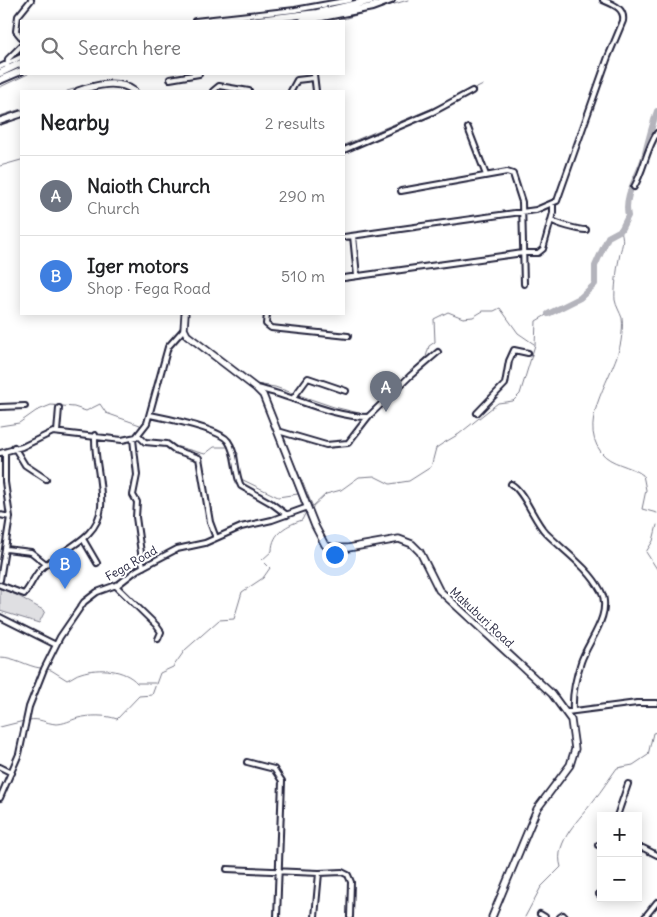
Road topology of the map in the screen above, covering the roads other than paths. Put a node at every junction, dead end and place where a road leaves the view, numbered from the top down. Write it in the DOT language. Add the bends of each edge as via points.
graph roads {
  1 [pos="31,0"];
  2 [pos="350,0"];
  3 [pos="373,0"];
  4 [pos="391,0"];
  5 [pos="602,0"];
  6 [pos="204,20"];
  7 [pos="257,20"];
  8 [pos="310,20"];
  9 [pos="20,36"];
  10 [pos="20,47"];
  11 [pos="20,58"];
  12 [pos="20,63"];
  13 [pos="0,67"];
  14 [pos="7,67"];
  15 [pos="20,70"];
  16 [pos="0,73"];
  17 [pos="193,75"];
  18 [pos="314,76"];
  19 [pos="170,79"];
  20 [pos="0,80"];
  21 [pos="82,90"];
  22 [pos="132,90"];
  23 [pos="214,90"];
  24 [pos="243,90"];
  25 [pos="292,90"];
  26 [pos="316,90"];
  27 [pos="472,92"];
  28 [pos="20,114"];
  29 [pos="0,121"];
  30 [pos="468,128"];
  31 [pos="657,133"];
  32 [pos="345,150"];
  33 [pos="486,175"];
  34 [pos="634,187"];
  35 [pos="401,191"];
  36 [pos="553,204"];
  37 [pos="522,210"];
  38 [pos="551,220"];
  39 [pos="586,230"];
  40 [pos="353,236"];
  41 [pos="345,237"];
  42 [pos="523,253"];
  43 [pos="357,276"];
  44 [pos="345,278"];
  45 [pos="524,284"];
  46 [pos="185,315"];
  47 [pos="267,315"];
  48 [pos="184,329"];
  49 [pos="348,336"];
  50 [pos="438,352"];
  51 [pos="528,353"];
  52 [pos="256,388"];
  53 [pos="346,391"];
  54 [pos="294,398"];
  55 [pos="25,406"];
  56 [pos="0,407"];
  57 [pos="59,408"];
  58 [pos="477,413"];
  59 [pos="150,415"];
  60 [pos="368,417"];
  61 [pos="278,431"];
  62 [pos="57,432"];
  63 [pos="95,435"];
  64 [pos="138,435"];
  65 [pos="133,439"];
  66 [pos="14,447"];
  67 [pos="2,453"];
  68 [pos="46,480"];
  69 [pos="511,484"];
  70 [pos="308,507"];
  71 [pos="0,514"];
  72 [pos="287,515"];
  73 [pos="10,517"];
  74 [pos="216,538"];
  75 [pos="83,539"];
  76 [pos="6,549"];
  77 [pos="97,563"];
  78 [pos="46,564"];
  79 [pos="143,567"];
  80 [pos="0,580"];
  81 [pos="0,585"];
  82 [pos="116,586"];
  83 [pos="0,617"];
  84 [pos="158,639"];
  85 [pos="56,645"];
  86 [pos="657,703"];
  87 [pos="570,711"];
  88 [pos="247,762"];
  89 [pos="0,767"];
  90 [pos="12,773"];
  91 [pos="628,784"];
  92 [pos="0,798"];
  93 [pos="618,812"];
  94 [pos="642,848"];
  95 [pos="657,856"];
  96 [pos="227,869"];
  97 [pos="278,870"];
  98 [pos="319,873"];
  99 [pos="657,902"];
  100 [pos="540,914"];
  101 [pos="277,917"];
  102 [pos="315,917"];
  103 [pos="350,917"];
  104 [pos="492,917"];
  105 [pos="545,917"];
  106 [pos="560,917"];
  107 [pos="565,917"];
  108 [pos="646,917"];
  1 -- 9 [label="street" via="17,19 16,31"];
  2 -- 6 [label="street"];
  3 -- 7 [label="main road" via="317,13"];
  4 -- 8 [label="main road"];
  5 -- 36 [label="street" via="621,10 623,21 560,195"];
  10 -- 14 [label="street" via="10,55"];
  11 -- 14 [label="street"];
  12 -- 14 [label="main road"];
  13 -- 14 [label="street"];
  14 -- 16 [label="main road"];
  15 -- 20 [label="main road"];
  17 -- 19 [label="street"];
  18 -- 25 [label="street" via="297,80"];
  18 -- 26 [label="street"];
  21 -- 22 [label="street" via="105,84"];
  23 -- 24 [label="street" via="219,86"];
  27 -- 32 [label="street"];
  28 -- 29 [label="street"];
  30 -- 33 [label="street"];
  31 -- 34 [label="street"];
  33 -- 35 [label="street"];
  33 -- 37 [label="street" via="512,174 521,196"];
  36 -- 37 [label="street" via="536,210"];
  36 -- 38 [label="street"];
  37 -- 40 [label="street"];
  37 -- 42 [label="street"];
  38 -- 39 [label="street"];
  38 -- 42 [label="street" via="543,250 536,254"];
  40 -- 41 [label="street"];
  40 -- 43 [label="street"];
  42 -- 43 [label="street"];
  42 -- 45 [label="street"];
  43 -- 44 [label="street"];
  46 -- 48 [label="street"];
  47 -- 49 [label="street" via="266,324 271,328"];
  48 -- 52 [label="street, Makuburi Road" via="199,346"];
  48 -- 59 [label="street" via="171,342 164,356"];
  50 -- 60 [label="street"];
  51 -- 58 [label="street" via="514,350 505,384"];
  52 -- 54 [label="street"];
  52 -- 61 [label="street, Makuburi Road"];
  53 -- 54 [label="street" via="308,378"];
  54 -- 60 [label="street"];
  55 -- 56 [label="street"];
  57 -- 62 [label="street"];
  59 -- 64 [label="street"];
  59 -- 72 [label="street" via="200,427 226,438 243,489"];
  60 -- 61 [label="street" via="347,443 326,445"];
  61 -- 70 [label="street, Makuburi Road"];
  62 -- 63 [label="street"];
  62 -- 66 [label="street" via="22,447"];
  63 -- 65 [label="street"];
  63 -- 75 [label="street" via="100,509 98,518"];
  64 -- 65 [label="street"];
  64 -- 74 [label="street" via="145,442 167,444 174,450 199,458 210,522"];
  65 -- 79 [label="street" via="136,475 133,492 138,502 136,517"];
  66 -- 67 [label="street"];
  66 -- 68 [label="street" via="25,465"];
  67 -- 73 [label="street"];
  69 -- 87 [label="street" via="541,528 584,569 602,593 604,609 581,663"];
  70 -- 72 [label="street, Fega Road"];
  70 -- 87 [label="street, Makuburi Road" via="321,540 327,546 348,548 399,539 412,544 420,552 439,590"];
  71 -- 73 [label="street"];
  72 -- 74 [label="street, Fega Road" via="241,527"];
  73 -- 76 [label="street"];
  74 -- 79 [label="street, Fega Road" via="177,549"];
  75 -- 77 [label="street"];
  75 -- 78 [label="street"];
  76 -- 78 [label="street" via="31,552"];
  76 -- 80 [label="street"];
  78 -- 81 [label="street" via="34,576 24,594"];
  79 -- 82 [label="street, Fega Road"];
  82 -- 84 [label="street" via="156,625 161,632"];
  82 -- 85 [label="street, Fega Road" via="97,592 84,602"];
  83 -- 85 [label="street"];
  85 -- 90 [label="street, Fega Road" via="32,700 23,743"];
  86 -- 87 [label="street"];
  87 -- 104 [label="street, Makuburi Road" via="575,749 572,758 537,809"];
  88 -- 97 [label="street" via="274,769 282,781"];
  89 -- 90 [label="street"];
  90 -- 92 [label="street, Fega Road"];
  91 -- 93 [label="street"];
  94 -- 95 [label="street"];
  96 -- 97 [label="street"];
  97 -- 98 [label="street"];
  97 -- 101 [label="street"];
  98 -- 102 [label="street"];
  98 -- 103 [label="street" via="342,872 348,875 351,882"];
  99 -- 108 [label="street"];
  100 -- 105 [label="street"];
  106 -- 107 [label="street"];
}
